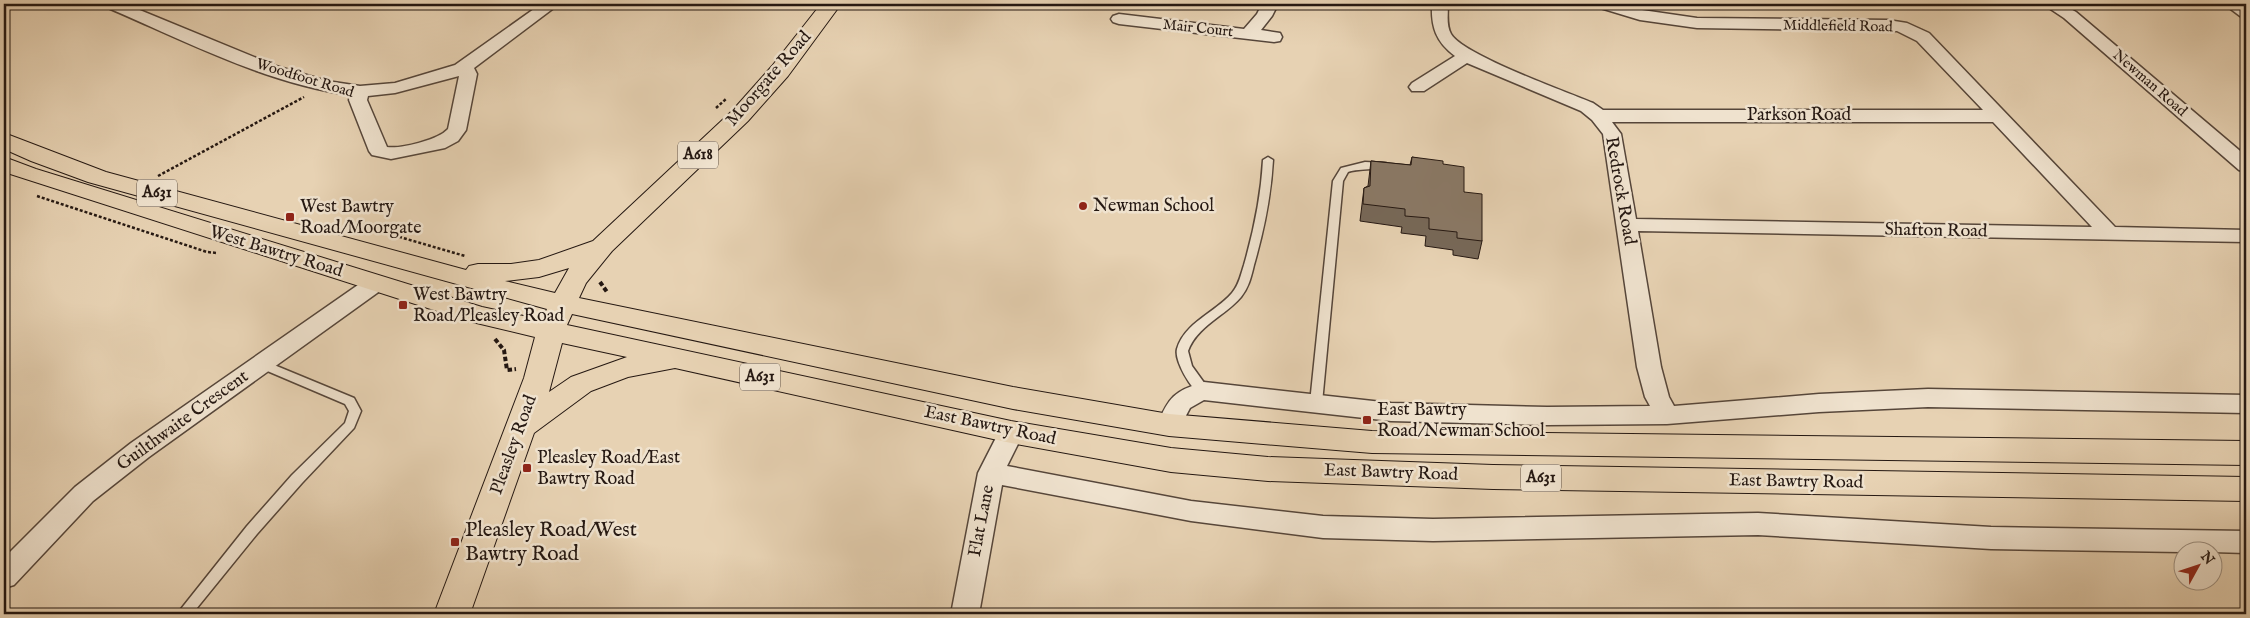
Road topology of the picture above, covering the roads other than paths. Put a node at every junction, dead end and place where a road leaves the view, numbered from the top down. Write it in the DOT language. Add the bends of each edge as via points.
graph roads {
  1 [pos="551,4"];
  2 [pos="831,4"];
  3 [pos="1270,4"];
  4 [pos="1440,4"];
  5 [pos="1603,4"];
  6 [pos="2052,4"];
  7 [pos="2232,4"];
  8 [pos="121,5"];
  9 [pos="2246,13"];
  10 [pos="1119,20"];
  11 [pos="1248,34"];
  12 [pos="1274,36"];
  13 [pos="1466,56"];
  14 [pos="466,66"];
  15 [pos="360,91"];
  16 [pos="1437,95"];
  17 [pos="1599,116"];
  18 [pos="1998,116"];
  19 [pos="4,140"];
  20 [pos="1268,160"];
  21 [pos="4,164"];
  22 [pos="2246,166"];
  23 [pos="1401,168"];
  24 [pos="1627,225"];
  25 [pos="2109,233"];
  26 [pos="2246,236"];
  27 [pos="603,245"];
  28 [pos="442,270"];
  29 [pos="376,283"];
  30 [pos="557,317"];
  31 [pos="677,359"];
  32 [pos="262,364"];
  33 [pos="1204,391"];
  34 [pos="1316,403"];
  35 [pos="2246,404"];
  36 [pos="1667,415"];
  37 [pos="1169,425"];
  38 [pos="520,427"];
  39 [pos="1011,432"];
  40 [pos="2142,452"];
  41 [pos="2246,453"];
  42 [pos="2246,463"];
  43 [pos="991,473"];
  44 [pos="2246,489"];
  45 [pos="2246,542"];
  46 [pos="4,577"];
  47 [pos="184,614"];
  48 [pos="452,614"];
  49 [pos="964,614"];
  1 -- 14 [label="street"];
  2 -- 27 [label="main road, Moorgate Road / A618" via="780,71 740,116"];
  3 -- 11 [label="street, Mair Court" via="1263,19"];
  4 -- 13 [label="street, Redrock Road" via="1442,34 1450,45"];
  5 -- 18 [label="street, Middlefield Road" via="1640,15 1697,23 1901,27 1924,36"];
  6 -- 22 [label="street, Newman Road" via="2070,15"];
  7 -- 9 [label="street"];
  8 -- 15 [label="street, Woodfoot Road" via="270,70 325,86"];
  10 -- 11 [label="street, Mair Court"];
  11 -- 12 [label="street, Mair Court"];
  13 -- 16 [label="street" via="1411,84"];
  13 -- 17 [label="street, Redrock Road" via="1573,100"];
  14 -- 15 [label="street" via="418,83"];
  14 -- 15 [label="street, Woodfoot Road" via="468,74 457,130 438,144 391,153 379,152 358,100"];
  17 -- 18 [label="street, Parkson Road"];
  17 -- 24 [label="street, Redrock Road" via="1612,134"];
  18 -- 25 [label="street, Middlefield Road"];
  19 -- 28 [label="main road, West Bawtry Road / A631" via="98,177"];
  20 -- 33 [label="lane" via="1257,242 1241,288 1196,331 1182,352 1186,367"];
  21 -- 29 [label="main road, West Bawtry Road / A631"];
  23 -- 34 [label="lane" via="1368,164 1355,166 1344,170 1338,181"];
  24 -- 25 [label="street, Shafton Road"];
  24 -- 36 [label="street, Redrock Road" via="1649,367 1657,397"];
  25 -- 26 [label="street, Shafton Road"];
  27 -- 28 [label="main road" via="557,265 530,271"];
  27 -- 30 [label="main road, Moorgate Road / A618" via="574,280"];
  28 -- 30 [label="main road, West Bawtry Road / A631" via="523,295"];
  29 -- 30 [label="main road, West Bawtry Road / A631" via="478,315"];
  29 -- 32 [label="street, Guilthwaite Crescent"];
  30 -- 31 [label="main road, East Bawtry Road / A631"];
  30 -- 37 [label="main road, East Bawtry Road / A631" via="663,323 1013,398"];
  30 -- 38 [label="main road, Pleasley Road / A618"];
  31 -- 38 [label="main road" via="623,368 581,384"];
  31 -- 39 [label="main road, East Bawtry Road / A631"];
  32 -- 46 [label="street, Guilthwaite Crescent" via="140,450 84,494"];
  32 -- 47 [label="lane" via="350,401 355,411 350,425 252,530"];
  33 -- 34 [label="street"];
  33 -- 37 [label="street" via="1186,396 1177,404"];
  34 -- 36 [label="street" via="1391,412"];
  35 -- 36 [label="street" via="1928,398"];
  37 -- 40 [label="main road, East Bawtry Road / A631" via="1372,442"];
  38 -- 48 [label="main road, Pleasley Road / A618"];
  39 -- 43 [label="street, Flat Lane"];
  39 -- 44 [label="main road, East Bawtry Road / A631" via="1171,460 1268,469 1503,477"];
  40 -- 41 [label="main road, East Bawtry Road / A631"];
  40 -- 42 [label="street, East Bawtry Road"];
  43 -- 45 [label="street" via="1191,512 1331,527 1433,530 1758,524 1991,538"];
  43 -- 49 [label="street, Flat Lane"];
}
